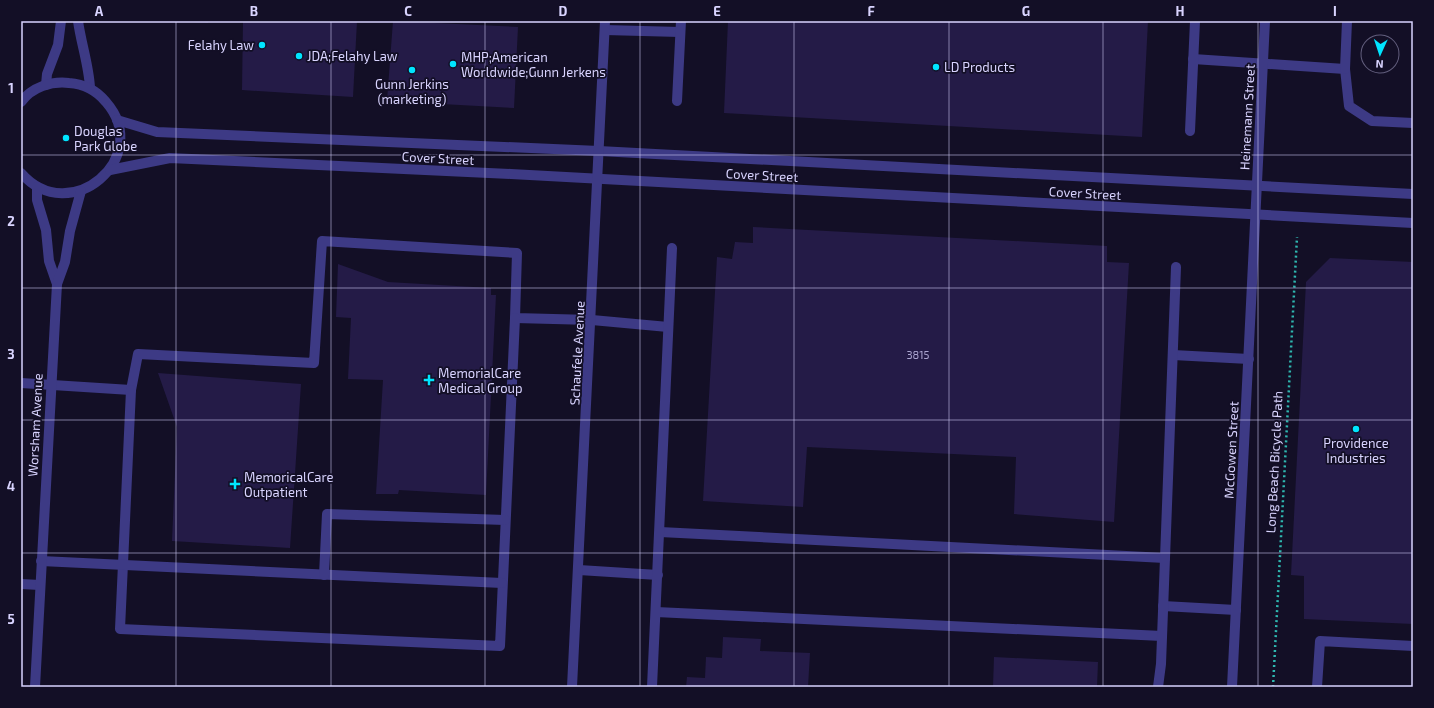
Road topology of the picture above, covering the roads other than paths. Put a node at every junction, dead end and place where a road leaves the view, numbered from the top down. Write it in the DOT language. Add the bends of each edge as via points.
graph roads {
  1 [pos="61,21"];
  2 [pos="78,21"];
  3 [pos="681,21"];
  4 [pos="1195,21"];
  5 [pos="1266,21"];
  6 [pos="1347,21"];
  7 [pos="605,26"];
  8 [pos="680,32"];
  9 [pos="1193,59"];
  10 [pos="1263,63"];
  11 [pos="1345,69"];
  12 [pos="46,85"];
  13 [pos="90,88"];
  14 [pos="677,101"];
  15 [pos="21,102"];
  16 [pos="117,120"];
  17 [pos="1413,123"];
  18 [pos="1190,131"];
  19 [pos="599,151"];
  20 [pos="110,170"];
  21 [pos="21,173"];
  22 [pos="598,179"];
  23 [pos="1257,186"];
  24 [pos="36,187"];
  25 [pos="81,191"];
  26 [pos="1413,194"];
  27 [pos="1256,215"];
  28 [pos="1413,223"];
  29 [pos="672,248"];
  30 [pos="1176,267"];
  31 [pos="57,284"];
  32 [pos="515,318"];
  33 [pos="592,320"];
  34 [pos="668,327"];
  35 [pos="1173,355"];
  36 [pos="1249,359"];
  37 [pos="21,383"];
  38 [pos="50,385"];
  39 [pos="131,390"];
  40 [pos="505,520"];
  41 [pos="660,532"];
  42 [pos="1165,558"];
  43 [pos="41,561"];
  44 [pos="123,566"];
  45 [pos="578,570"];
  46 [pos="324,575"];
  47 [pos="658,575"];
  48 [pos="502,583"];
  49 [pos="21,584"];
  50 [pos="40,585"];
  51 [pos="1163,606"];
  52 [pos="1236,610"];
  53 [pos="656,612"];
  54 [pos="1162,636"];
  55 [pos="1413,646"];
  56 [pos="35,687"];
  57 [pos="572,687"];
  58 [pos="652,687"];
  59 [pos="1158,687"];
  60 [pos="1232,687"];
  61 [pos="1317,687"];
  1 -- 12 [label="street" via="58,45 47,74"];
  2 -- 13 [label="street" via="90,76"];
  3 -- 8 [label="street"];
  4 -- 9 [label="street"];
  5 -- 10 [label="street, Heinemann Street"];
  6 -- 11 [label="street"];
  7 -- 8 [label="street"];
  7 -- 19 [label="street, Schaufele Avenue"];
  8 -- 14 [label="street"];
  9 -- 10 [label="street"];
  9 -- 18 [label="street"];
  10 -- 11 [label="street"];
  10 -- 23 [label="street, Heinemann Street"];
  11 -- 17 [label="street" via="1349,106 1372,121"];
  12 -- 13 [label="street" via="68,83"];
  12 -- 15 [label="street"];
  13 -- 16 [label="street" via="102,96"];
  16 -- 19 [label="street, Cover Street" via="157,132"];
  16 -- 20 [label="street" via="120,137"];
  19 -- 22 [label="street, Schaufele Avenue"];
  19 -- 23 [label="street, Cover Street"];
  20 -- 22 [label="street, Cover Street" via="170,158"];
  20 -- 25 [label="street" via="92,186"];
  21 -- 24 [label="street"];
  22 -- 27 [label="street, Cover Street"];
  22 -- 33 [label="street, Schaufele Avenue"];
  23 -- 26 [label="street, Cover Street"];
  23 -- 27 [label="street, Heinemann Street"];
  24 -- 25 [label="street" via="66,194"];
  24 -- 31 [label="street, Worsham Avenue" via="46,230 49,261"];
  25 -- 31 [label="street, Worsham Avenue" via="65,262"];
  27 -- 28 [label="street, Cover Street"];
  27 -- 36 [label="street, McGowen Street"];
  29 -- 34 [label="street"];
  30 -- 35 [label="street"];
  31 -- 38 [label="street, Worsham Avenue"];
  32 -- 33 [label="street"];
  32 -- 39 [label="street" via="517,253 322,241 314,363 138,354"];
  32 -- 40 [label="street"];
  33 -- 34 [label="street"];
  33 -- 45 [label="street, Schaufele Avenue"];
  34 -- 41 [label="street"];
  35 -- 36 [label="street"];
  35 -- 42 [label="street"];
  36 -- 52 [label="street, McGowen Street"];
  37 -- 38 [label="street"];
  38 -- 39 [label="street"];
  38 -- 43 [label="street, Worsham Avenue"];
  39 -- 44 [label="street"];
  40 -- 46 [label="street" via="327,514"];
  40 -- 48 [label="street"];
  41 -- 42 [label="street"];
  41 -- 47 [label="street"];
  42 -- 51 [label="street"];
  43 -- 44 [label="street"];
  43 -- 50 [label="street, Worsham Avenue"];
  44 -- 46 [label="street"];
  44 -- 48 [label="street" via="120,628 500,646"];
  45 -- 47 [label="street"];
  45 -- 57 [label="street, Schaufele Avenue"];
  46 -- 48 [label="street"];
  47 -- 53 [label="street"];
  49 -- 50 [label="street"];
  50 -- 56 [label="street, Worsham Avenue"];
  51 -- 52 [label="street"];
  51 -- 54 [label="street"];
  52 -- 60 [label="street, McGowen Street"];
  53 -- 54 [label="street"];
  53 -- 58 [label="street"];
  54 -- 59 [label="street"];
  55 -- 61 [label="street" via="1320,641"];
}
